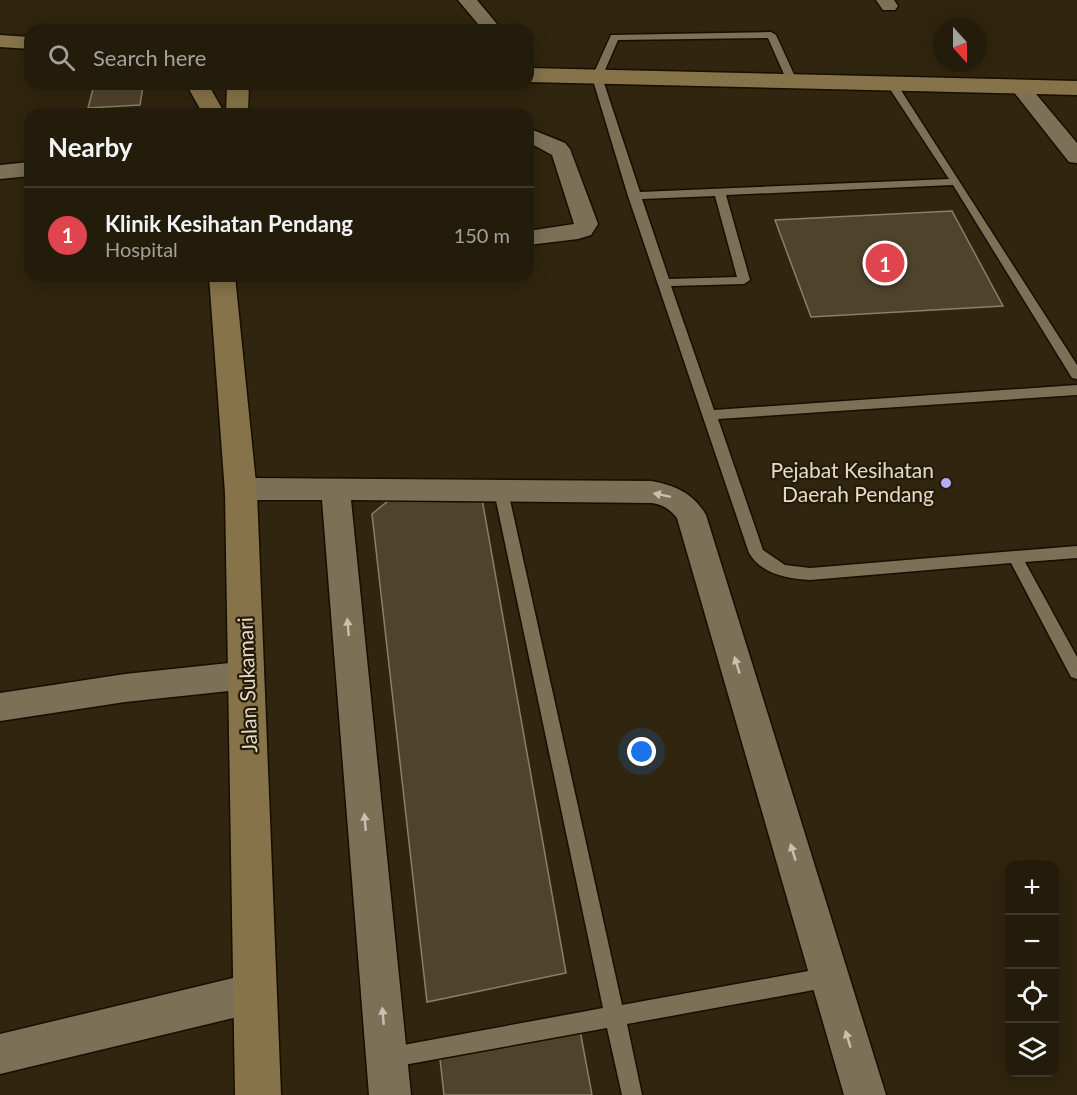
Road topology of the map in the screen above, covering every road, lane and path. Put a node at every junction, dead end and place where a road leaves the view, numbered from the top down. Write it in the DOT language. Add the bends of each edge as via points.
graph roads {
  1 [pos="467,0"];
  2 [pos="488,24"];
  3 [pos="0,41"];
  4 [pos="24,43"];
  5 [pos="0,53"];
  6 [pos="24,54"];
  7 [pos="534,75"];
  8 [pos="597,77"];
  9 [pos="792,81"];
  10 [pos="891,84"];
  11 [pos="1019,86"];
  12 [pos="1077,88"];
  13 [pos="200,90"];
  14 [pos="216,90"];
  15 [pos="249,90"];
  16 [pos="237,101"];
  17 [pos="211,108"];
  18 [pos="215,108"];
  19 [pos="534,137"];
  20 [pos="1077,157"];
  21 [pos="24,170"];
  22 [pos="0,172"];
  23 [pos="956,182"];
  24 [pos="720,193"];
  25 [pos="634,196"];
  26 [pos="534,237"];
  27 [pos="223,282"];
  28 [pos="664,283"];
  29 [pos="1077,375"];
  30 [pos="1077,390"];
  31 [pos="709,415"];
  32 [pos="240,489"];
  33 [pos="335,489"];
  34 [pos="501,491"];
  35 [pos="1077,552"];
  36 [pos="1015,557"];
  37 [pos="1077,672"];
  38 [pos="248,675"];
  39 [pos="0,707"];
  40 [pos="830,976"];
  41 [pos="254,993"];
  42 [pos="615,1016"];
  43 [pos="0,1054"];
  44 [pos="387,1058"];
  45 [pos="258,1095"];
  46 [pos="390,1095"];
  47 [pos="632,1095"];
  48 [pos="865,1095"];
  1 -- 2 [label="street"];
  3 -- 4 [label="main road"];
  5 -- 6 [label="main road"];
  7 -- 8 [label="main road"];
  8 -- 9 [label="main road"];
  8 -- 9 [label="lane" via="614,37 771,35"];
  8 -- 25 [label="lane"];
  9 -- 10 [label="main road"];
  10 -- 11 [label="main road"];
  10 -- 23 [label="lane"];
  11 -- 12 [label="main road"];
  11 -- 20 [label="street"];
  13 -- 17 [label="main road"];
  14 -- 18 [label="main road"];
  15 -- 16 [label="main road"];
  19 -- 26 [label="street" via="562,154 586,224 578,232"];
  21 -- 22 [label="street"];
  23 -- 24 [label="lane"];
  23 -- 29 [label="lane"];
  24 -- 25 [label="lane"];
  24 -- 28 [label="lane" via="744,280"];
  25 -- 28 [label="lane"];
  27 -- 32 [label="main road, Jalan Sukamari"];
  28 -- 31 [label="lane"];
  30 -- 31 [label="lane"];
  31 -- 36 [label="lane" via="757,553 785,573"];
  32 -- 33 [label="street"];
  32 -- 38 [label="main road, Jalan Sukamari"];
  33 -- 34 [label="street"];
  44 -- 33 [label="street, one-way"];
  40 -- 34 [label="street, one-way" via="692,515 677,499 652,492"];
  34 -- 42 [label="lane"];
  35 -- 36 [label="lane"];
  36 -- 37 [label="lane"];
  38 -- 39 [label="street"];
  38 -- 41 [label="main road, Jalan Sukamari"];
  40 -- 42 [label="lane"];
  48 -- 40 [label="street, one-way"];
  41 -- 43 [label="street"];
  41 -- 45 [label="main road, Jalan Sukamari"];
  42 -- 44 [label="lane"];
  42 -- 47 [label="lane"];
  44 -- 46 [label="street"];
}
